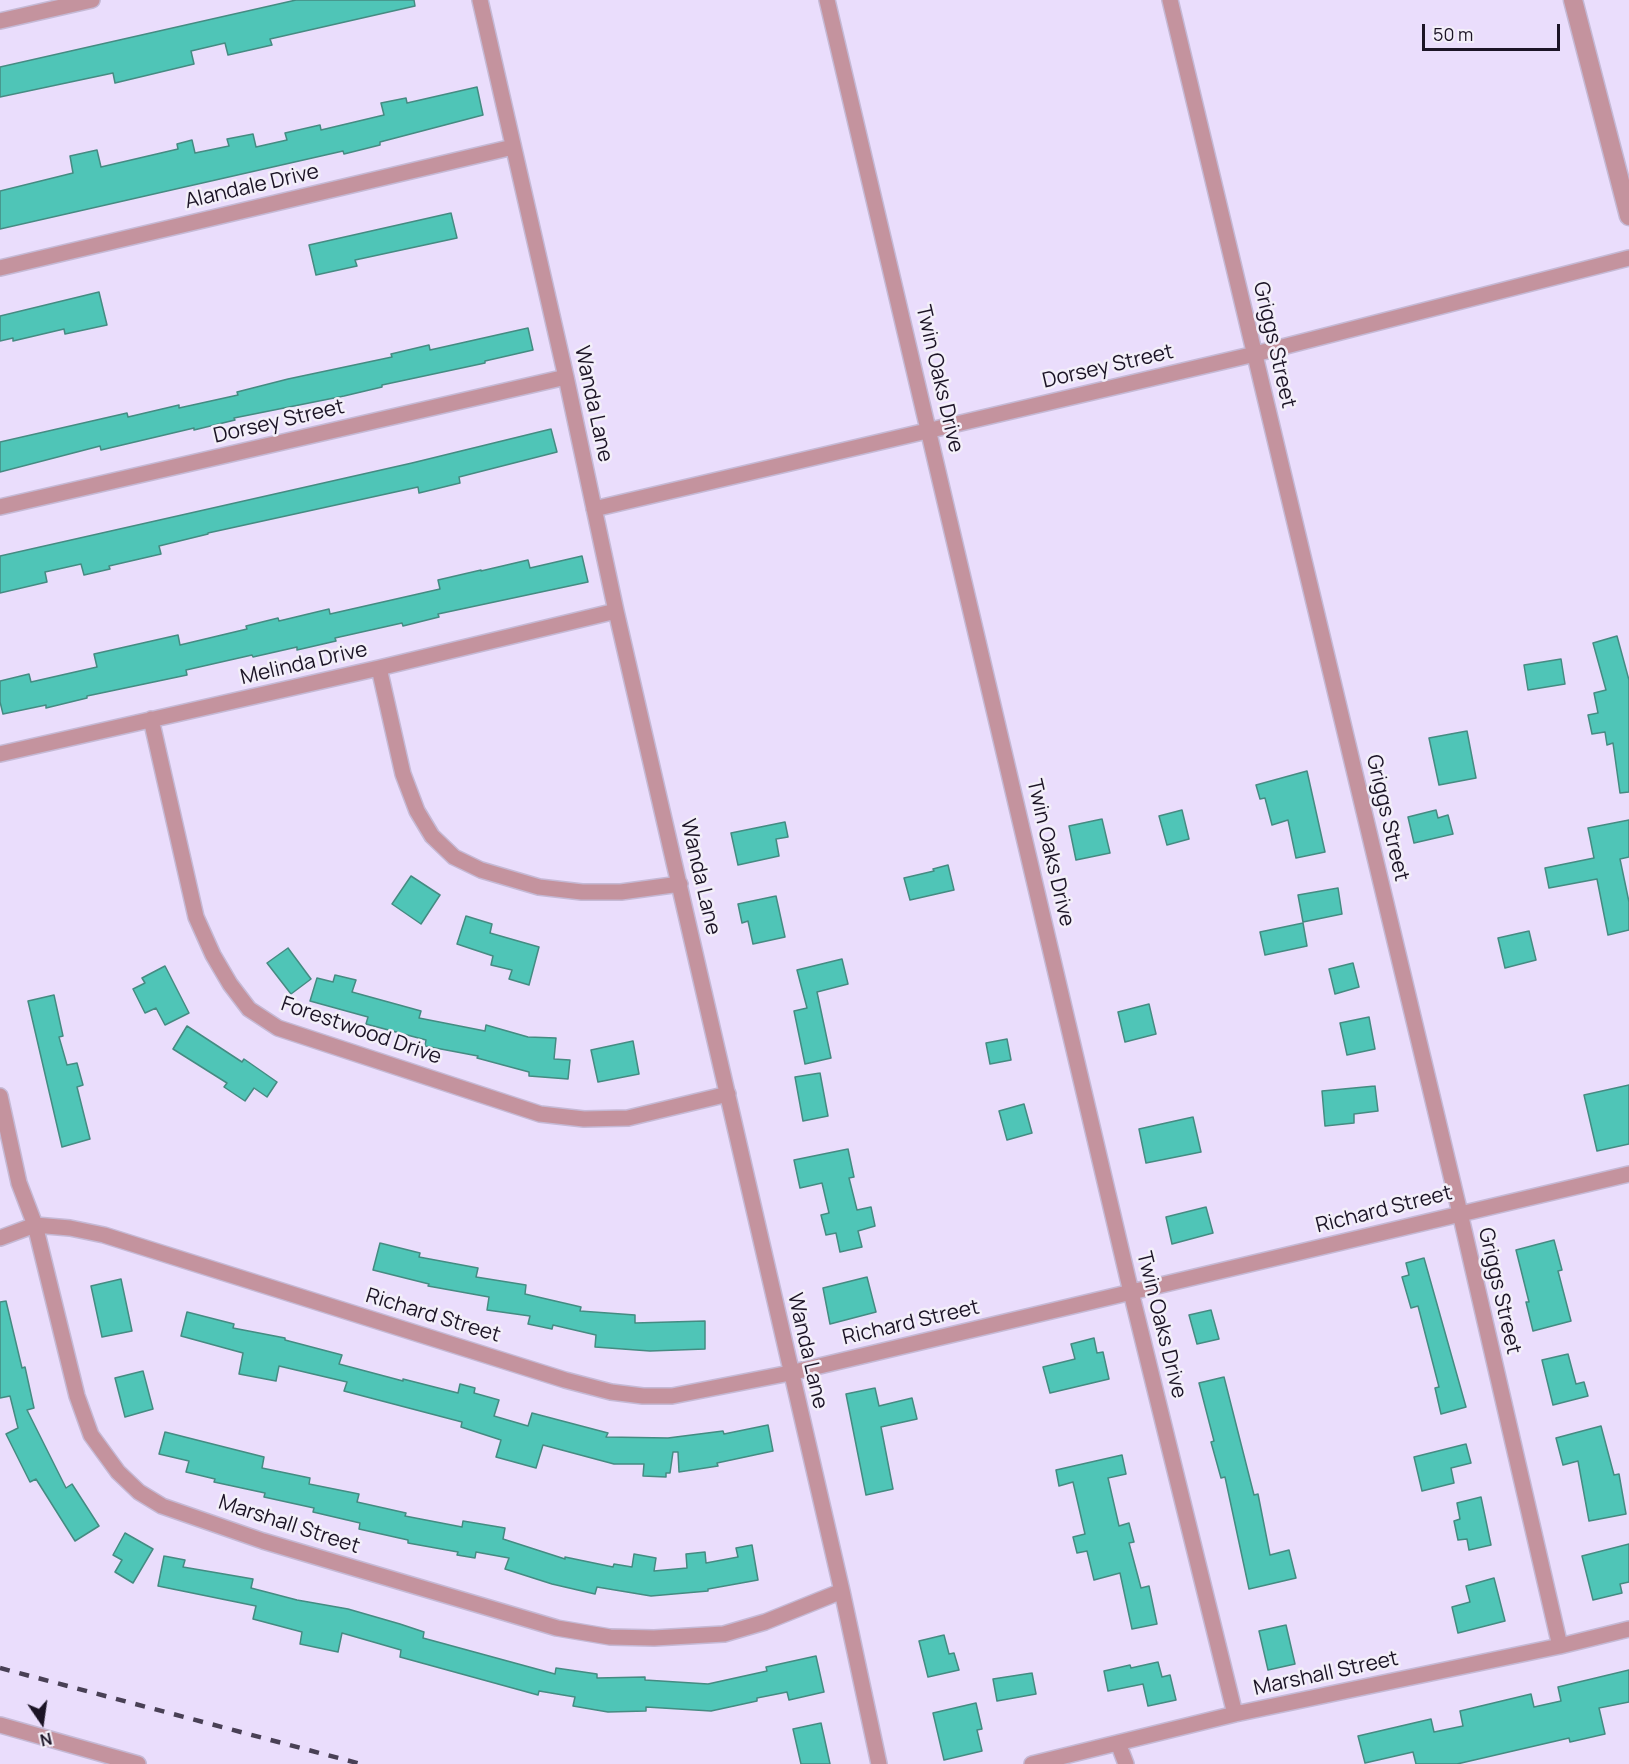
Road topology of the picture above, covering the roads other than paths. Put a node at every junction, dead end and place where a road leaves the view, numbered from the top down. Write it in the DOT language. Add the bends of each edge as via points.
graph roads {
  1 [pos="92,0"];
  2 [pos="480,0"];
  3 [pos="827,0"];
  4 [pos="1170,0"];
  5 [pos="1573,0"];
  6 [pos="0,21"];
  7 [pos="513,147"];
  8 [pos="1629,216"];
  9 [pos="1629,258"];
  10 [pos="0,268"];
  11 [pos="1255,354"];
  12 [pos="566,377"];
  13 [pos="929,430"];
  14 [pos="0,507"];
  15 [pos="594,508"];
  16 [pos="616,611"];
  17 [pos="380,668"];
  18 [pos="151,719"];
  19 [pos="0,754"];
  20 [pos="680,884"];
  21 [pos="728,1094"];
  22 [pos="0,1096"];
  23 [pos="1629,1174"];
  24 [pos="1460,1213"];
  25 [pos="34,1225"];
  26 [pos="0,1238"];
  27 [pos="1131,1292"];
  28 [pos="790,1373"];
  29 [pos="842,1591"];
  30 [pos="1629,1629"];
  31 [pos="1560,1646"];
  32 [pos="1235,1714"];
  33 [pos="0,1725"];
  34 [pos="1118,1743"];
  35 [pos="138,1764"];
  36 [pos="879,1764"];
  37 [pos="1032,1764"];
  38 [pos="1126,1764"];
  1 -- 6 [label="street"];
  2 -- 7 [label="street, Wanda Lane"];
  3 -- 13 [label="street, Twin Oaks Drive"];
  4 -- 11 [label="street, Griggs Street"];
  5 -- 8 [label="street"];
  7 -- 10 [label="street, Alandale Drive"];
  7 -- 12 [label="street, Wanda Lane"];
  9 -- 11 [label="street, Dorsey Street"];
  11 -- 13 [label="street, Dorsey Street"];
  11 -- 24 [label="street, Griggs Street"];
  12 -- 14 [label="street, Dorsey Street"];
  12 -- 15 [label="street, Wanda Lane"];
  13 -- 15 [label="street, Dorsey Street"];
  13 -- 27 [label="street, Twin Oaks Drive"];
  15 -- 16 [label="street, Wanda Lane"];
  16 -- 17 [label="street, Melinda Drive"];
  16 -- 20 [label="street, Wanda Lane"];
  17 -- 18 [label="street, Melinda Drive"];
  17 -- 20 [label="street" via="403,774 417,811 432,836 454,857 481,870 539,887 621,892"];
  18 -- 19 [label="street, Melinda Drive"];
  18 -- 21 [label="street, Forestwood Drive" via="196,917 230,984 249,1009 278,1028 540,1114 628,1118"];
  20 -- 21 [label="street, Wanda Lane"];
  21 -- 28 [label="street, Wanda Lane"];
  22 -- 25 [label="street, Marshall Street" via="19,1183"];
  23 -- 24 [label="street, Richard Street"];
  24 -- 27 [label="street, Richard Street"];
  24 -- 31 [label="street, Griggs Street"];
  25 -- 26 [label="street"];
  25 -- 28 [label="street, Richard Street" via="104,1235 611,1392 672,1396"];
  25 -- 29 [label="street, Marshall Street" via="77,1396 91,1435 118,1472 162,1506 263,1541 557,1628 610,1637 724,1634"];
  27 -- 28 [label="street, Richard Street"];
  27 -- 32 [label="street, Twin Oaks Drive"];
  28 -- 29 [label="street, Wanda Lane"];
  29 -- 36 [label="street, Wanda Lane"];
  30 -- 31 [label="street, Marshall Street"];
  31 -- 32 [label="street, Marshall Street"];
  32 -- 34 [label="street, Marshall Street"];
  33 -- 35 [label="street"];
  34 -- 37 [label="street, Marshall Street"];
  34 -- 38 [label="street"];
}
